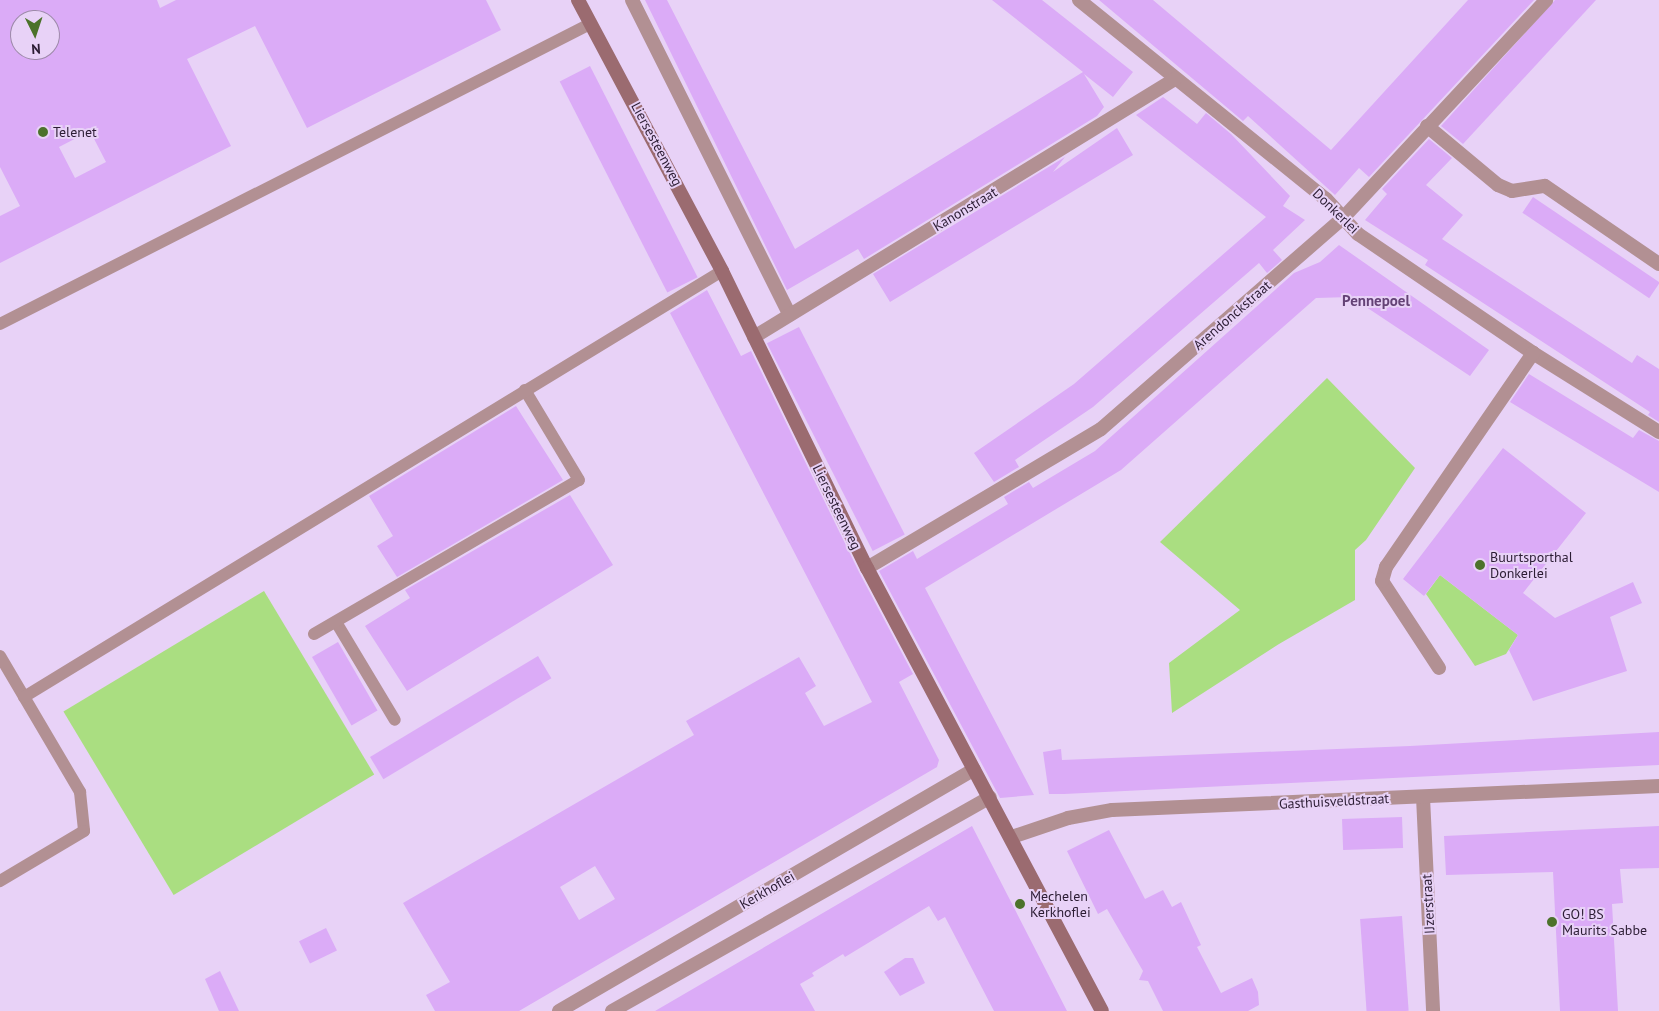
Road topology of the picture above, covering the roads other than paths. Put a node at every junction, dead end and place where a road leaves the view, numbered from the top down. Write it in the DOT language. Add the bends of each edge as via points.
graph roads {
  1 [pos="578,0"];
  2 [pos="632,0"];
  3 [pos="1079,0"];
  4 [pos="1546,0"];
  5 [pos="590,24"];
  6 [pos="1175,79"];
  7 [pos="1427,126"];
  8 [pos="1343,218"];
  9 [pos="1659,264"];
  10 [pos="722,271"];
  11 [pos="790,315"];
  12 [pos="0,324"];
  13 [pos="754,337"];
  14 [pos="1534,353"];
  15 [pos="525,390"];
  16 [pos="1659,432"];
  17 [pos="867,568"];
  18 [pos="336,622"];
  19 [pos="314,634"];
  20 [pos="0,656"];
  21 [pos="1439,668"];
  22 [pos="24,697"];
  23 [pos="395,720"];
  24 [pos="974,769"];
  25 [pos="1659,786"];
  26 [pos="1423,797"];
  27 [pos="990,798"];
  28 [pos="1012,837"];
  29 [pos="0,881"];
  30 [pos="559,1011"];
  31 [pos="612,1011"];
  32 [pos="1102,1011"];
  33 [pos="1433,1011"];
  1 -- 5 [label="main road, Liersesteenweg"];
  2 -- 11 [label="street"];
  3 -- 6 [label="street, Donkerlei"];
  4 -- 7 [label="street, Arendonckstraat"];
  5 -- 10 [label="main road, Liersesteenweg"];
  5 -- 12 [label="lane"];
  6 -- 8 [label="street, Donkerlei" via="1326,199"];
  6 -- 11 [label="street, Kanonstraat"];
  7 -- 8 [label="street, Arendonckstraat"];
  7 -- 9 [label="street" via="1498,185 1512,191 1546,186"];
  8 -- 14 [label="street, Donkerlei" via="1358,234"];
  8 -- 17 [label="street, Arendonckstraat" via="1101,429"];
  10 -- 13 [label="main road, Liersesteenweg"];
  10 -- 15 [label="lane"];
  11 -- 13 [label="street, Kanonstraat"];
  13 -- 17 [label="main road, Liersesteenweg"];
  14 -- 16 [label="street, Donkerlei"];
  14 -- 21 [label="street" via="1386,566 1382,581"];
  15 -- 18 [label="lane" via="579,480"];
  15 -- 22 [label="lane"];
  17 -- 24 [label="main road, Liersesteenweg"];
  18 -- 19 [label="lane"];
  18 -- 23 [label="lane"];
  20 -- 22 [label="lane"];
  22 -- 29 [label="lane" via="80,792 84,831"];
  24 -- 27 [label="main road, Liersesteenweg"];
  24 -- 30 [label="street, Kerkhoflei"];
  25 -- 26 [label="street, Gasthuisveldstraat"];
  26 -- 28 [label="street, Gasthuisveldstraat" via="1112,810 1068,818"];
  26 -- 33 [label="street, IJzerstraat"];
  27 -- 28 [label="main road, Liersesteenweg"];
  27 -- 31 [label="street, Kerkhoflei"];
  28 -- 32 [label="main road, Liersesteenweg"];
}
